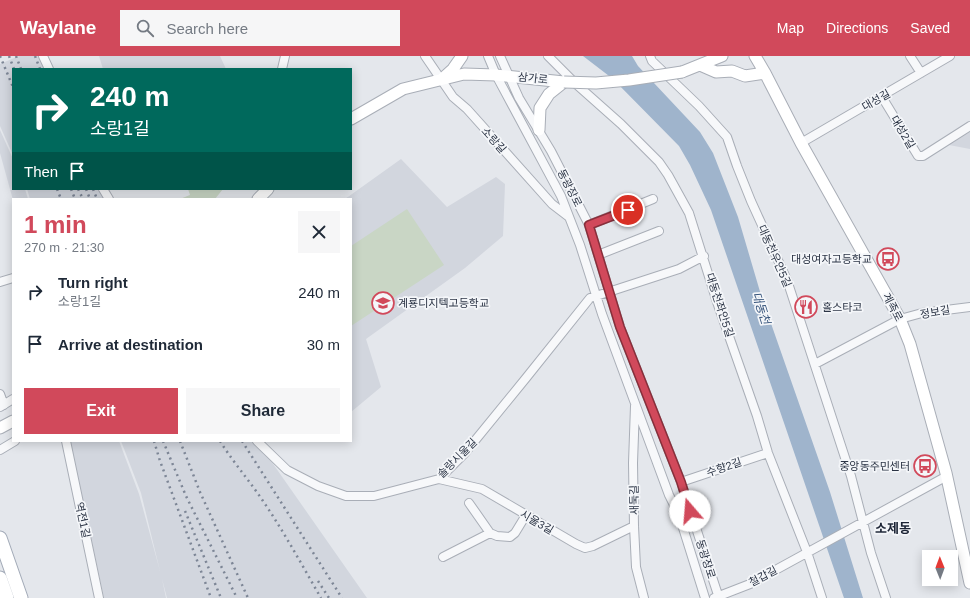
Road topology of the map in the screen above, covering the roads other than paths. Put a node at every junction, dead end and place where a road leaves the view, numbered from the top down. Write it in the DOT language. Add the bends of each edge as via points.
graph roads {
  1 [pos="43,56"];
  2 [pos="285,56"];
  3 [pos="425,56"];
  4 [pos="462,56"];
  5 [pos="488,56"];
  6 [pos="500,56"];
  7 [pos="548,56"];
  8 [pos="650,56"];
  9 [pos="722,56"];
  10 [pos="755,56"];
  11 [pos="910,56"];
  12 [pos="950,56"];
  13 [pos="700,65"];
  14 [pos="49,68"];
  15 [pos="282,68"];
  16 [pos="765,73"];
  17 [pos="921,73"];
  18 [pos="496,75"];
  19 [pos="508,76"];
  20 [pos="441,79"];
  21 [pos="564,82"];
  22 [pos="882,97"];
  23 [pos="352,118"];
  24 [pos="970,126"];
  25 [pos="539,130"];
  26 [pos="801,143"];
  27 [pos="267,190"];
  28 [pos="259,198"];
  29 [pos="653,199"];
  30 [pos="570,218"];
  31 [pos="589,225"];
  32 [pos="659,231"];
  33 [pos="598,255"];
  34 [pos="704,256"];
  35 [pos="12,278"];
  36 [pos="0,282"];
  37 [pos="609,291"];
  38 [pos="597,295"];
  39 [pos="970,307"];
  40 [pos="900,319"];
  41 [pos="815,364"];
  42 [pos="0,394"];
  43 [pos="12,400"];
  44 [pos="635,402"];
  45 [pos="2,406"];
  46 [pos="12,422"];
  47 [pos="0,428"];
  48 [pos="13,442"];
  49 [pos="66,442"];
  50 [pos="258,442"];
  51 [pos="0,450"];
  52 [pos="768,453"];
  53 [pos="947,476"];
  54 [pos="439,479"];
  55 [pos="681,482"];
  56 [pos="469,503"];
  57 [pos="526,515"];
  58 [pos="861,524"];
  59 [pos="634,526"];
  60 [pos="490,533"];
  61 [pos="0,538"];
  62 [pos="809,551"];
  63 [pos="443,557"];
  64 [pos="0,578"];
  65 [pos="970,583"];
  66 [pos="716,597"];
  67 [pos="7,598"];
  68 [pos="21,598"];
  69 [pos="100,598"];
  70 [pos="644,598"];
  71 [pos="704,598"];
  72 [pos="822,598"];
  73 [pos="886,598"];
  1 -- 14 [label="street"];
  2 -- 15 [label="street"];
  3 -- 20 [label="street, 소랑길"];
  4 -- 20 [label="main road" via="453,70"];
  5 -- 18 [label="street, 동광장로"];
  6 -- 19 [label="street, 동광장로"];
  7 -- 34 [label="street, 대동천좌안5길" via="659,162 689,213"];
  8 -- 41 [label="street, 대동천우안5길" via="652,62 699,106 727,137 751,200 787,280"];
  9 -- 13 [label="main road, 삼가로"];
  10 -- 16 [label="main road, 계족로"];
  11 -- 17 [label="street"];
  12 -- 17 [label="street, 대성길"];
  13 -- 16 [label="main road" via="716,72 732,71 745,76"];
  13 -- 21 [label="main road, 삼가로, bridge" via="682,72 629,80"];
  16 -- 26 [label="main road, 계족로"];
  17 -- 22 [label="street, 대성길"];
  18 -- 19 [label="main road, 삼가로"];
  18 -- 20 [label="main road, 삼가로" via="464,74"];
  18 -- 30 [label="street, 동광장로" via="561,196"];
  19 -- 21 [label="main road, 삼가로"];
  19 -- 25 [label="street, 동광장로"];
  20 -- 23 [label="main road, 삼가로" via="403,89"];
  20 -- 30 [label="street, 소랑길" via="453,97 467,109 552,204"];
  21 -- 25 [label="main road" via="549,94 540,108"];
  22 -- 24 [label="street, 대성2길" via="918,156 923,156"];
  22 -- 26 [label="street, 대성길"];
  25 -- 31 [label="street, 동광장로"];
  26 -- 40 [label="main road, 계족로"];
  27 -- 28 [label="main road"];
  29 -- 31 [label="street"];
  30 -- 38 [label="street, 동광장로"];
  31 -- 33 [label="street, 동광장로"];
  32 -- 33 [label="street"];
  33 -- 37 [label="street, 동광장로"];
  34 -- 37 [label="street, 솔랑시울길" via="679,268"];
  34 -- 52 [label="street, 대동천좌안5길"];
  35 -- 36 [label="street"];
  37 -- 38 [label="street, 솔랑시울길"];
  37 -- 55 [label="street, 동광장로" via="620,327"];
  38 -- 44 [label="street, 동광장로"];
  38 -- 54 [label="street, 솔랑시울길" via="590,298 464,454"];
  39 -- 40 [label="street, 정보길" via="922,313"];
  40 -- 41 [label="street, 정보길"];
  40 -- 53 [label="main road, 계족로" via="910,344"];
  41 -- 58 [label="street, 대동천우안5길" via="851,476"];
  42 -- 45 [label="street"];
  43 -- 45 [label="street"];
  44 -- 59 [label="street, 새둑길"];
  44 -- 71 [label="street, 동광장로" via="669,495 679,515"];
  46 -- 47 [label="main road"];
  48 -- 51 [label="street"];
  49 -- 69 [label="street, 역전1길"];
  50 -- 54 [label="street, 솔랑시울길" via="287,470 318,486 346,496 374,496"];
  52 -- 55 [label="street, 수향2길"];
  52 -- 62 [label="street, 대동천좌안5길"];
  53 -- 58 [label="street"];
  53 -- 65 [label="main road, 계족로"];
  54 -- 57 [label="street, 시울3길" via="482,489"];
  55 -- 66 [label="street, 동광장로"];
  56 -- 60 [label="street"];
  57 -- 59 [label="street, 시울3길" via="585,548"];
  57 -- 60 [label="street" via="510,537"];
  58 -- 62 [label="street, 철갑길"];
  58 -- 73 [label="street, 대동천우안5길"];
  59 -- 70 [label="street, 새둑길" via="636,567"];
  60 -- 63 [label="street"];
  61 -- 68 [label="main road"];
  62 -- 66 [label="street, 철갑길" via="750,584"];
  62 -- 72 [label="street, 대동천좌안5길"];
  64 -- 67 [label="main road"];
}
